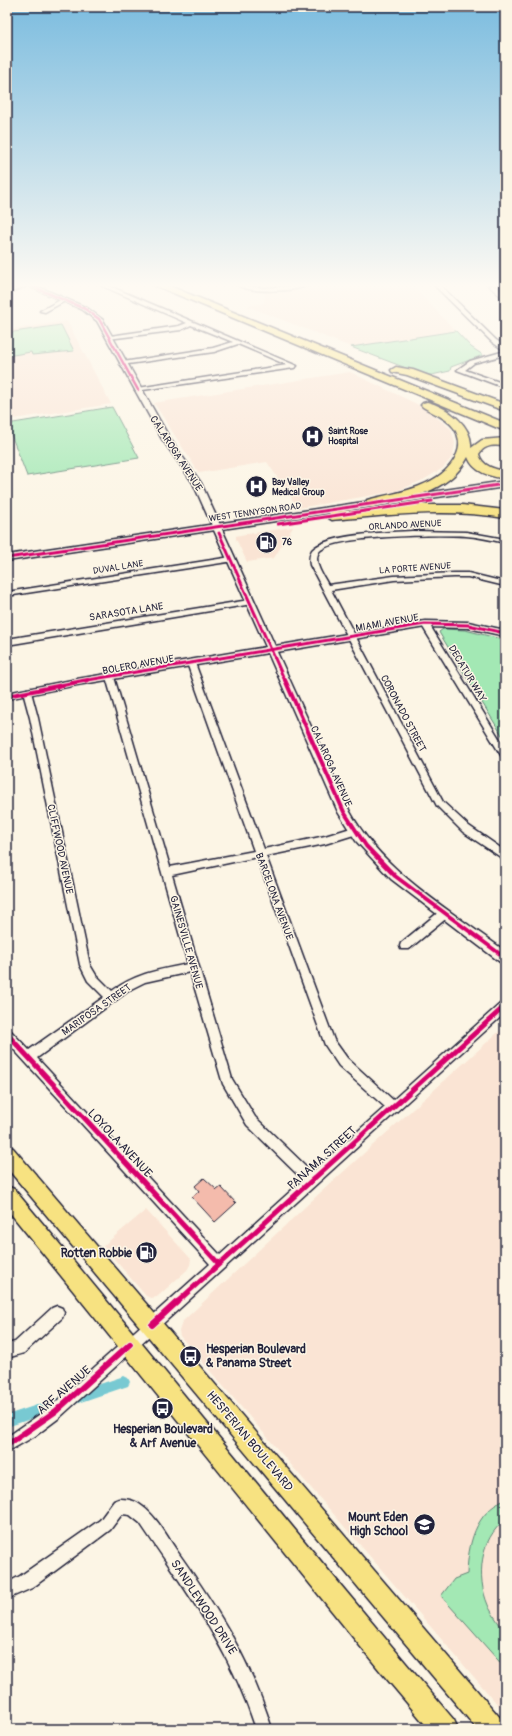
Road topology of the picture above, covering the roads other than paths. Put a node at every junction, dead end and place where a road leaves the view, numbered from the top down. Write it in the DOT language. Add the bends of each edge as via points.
graph roads {
  1 [pos="123,366"];
  2 [pos="294,366"];
  3 [pos="346,366"];
  4 [pos="357,366"];
  5 [pos="372,366"];
  6 [pos="466,366"];
  7 [pos="505,386"];
  8 [pos="138,390"];
  9 [pos="424,404"];
  10 [pos="505,407"];
  11 [pos="505,415"];
  12 [pos="505,420"];
  13 [pos="505,427"];
  14 [pos="505,436"];
  15 [pos="505,442"];
  16 [pos="505,475"];
  17 [pos="505,484"];
  18 [pos="505,490"];
  19 [pos="372,503"];
  20 [pos="505,514"];
  21 [pos="332,516"];
  22 [pos="218,529"];
  23 [pos="505,540"];
  24 [pos="313,557"];
  25 [pos="7,558"];
  26 [pos="231,559"];
  27 [pos="7,564"];
  28 [pos="505,584"];
  29 [pos="326,588"];
  30 [pos="7,594"];
  31 [pos="250,602"];
  32 [pos="425,624"];
  33 [pos="505,633"];
  34 [pos="351,636"];
  35 [pos="7,642"];
  36 [pos="271,650"];
  37 [pos="191,663"];
  38 [pos="110,677"];
  39 [pos="26,692"];
  40 [pos="7,696"];
  41 [pos="505,754"];
  42 [pos="354,831"];
  43 [pos="260,853"];
  44 [pos="505,856"];
  45 [pos="166,872"];
  46 [pos="444,914"];
  47 [pos="405,946"];
  48 [pos="505,958"];
  49 [pos="194,967"];
  50 [pos="111,997"];
  51 [pos="505,1006"];
  52 [pos="7,1034"];
  53 [pos="28,1058"];
  54 [pos="393,1107"];
  55 [pos="7,1154"];
  56 [pos="312,1181"];
  57 [pos="7,1195"];
  58 [pos="219,1264"];
  59 [pos="57,1314"];
  60 [pos="152,1325"];
  61 [pos="130,1344"];
  62 [pos="7,1352"];
  63 [pos="7,1445"];
  64 [pos="7,1591"];
  65 [pos="264,1729"];
  66 [pos="445,1729"];
  67 [pos="494,1729"];
  1 -- 8 [label="street, CALAROGA AVENUE"];
  2 -- 8 [label="street"];
  3 -- 9 [label="highway"];
  4 -- 13 [label="highway"];
  5 -- 12 [label="highway"];
  6 -- 7 [label="street" via="460,370"];
  8 -- 22 [label="street, CALAROGA AVENUE" via="166,439 197,483"];
  9 -- 14 [label="highway"];
  9 -- 19 [label="highway" via="449,418 464,434 465,449 459,464 434,484"];
  10 -- 11 [label="highway" via="409,372 392,369"];
  15 -- 16 [label="highway" via="483,444 478,446 473,454 476,462 482,467"];
  17 -- 19 [label="main road, WEST TENNYSON ROAD"];
  18 -- 21 [label="main road, WEST TENNYSON ROAD"];
  19 -- 22 [label="main road, WEST TENNYSON ROAD"];
  20 -- 21 [label="highway" via="479,509 442,507"];
  21 -- 22 [label="main road, WEST TENNYSON ROAD"];
  22 -- 25 [label="main road, WEST TENNYSON ROAD"];
  22 -- 26 [label="street, CALAROGA AVENUE"];
  22 -- 27 [label="main road, WEST TENNYSON ROAD"];
  23 -- 24 [label="street, ORLANDO AVENUE" via="439,533 359,538 324,545 317,549"];
  24 -- 29 [label="street, CORONADO STREET" via="314,565"];
  26 -- 30 [label="street, DUVAL LANE"];
  26 -- 31 [label="street, CALAROGA AVENUE"];
  28 -- 29 [label="street, LA PORTE AVENUE" via="468,575 454,575 394,578"];
  29 -- 34 [label="street, CORONADO STREET"];
  31 -- 35 [label="street, SARASOTA LANE"];
  31 -- 36 [label="street, CALAROGA AVENUE"];
  32 -- 33 [label="street, MIAMI AVENUE" via="468,625"];
  32 -- 34 [label="street, MIAMI AVENUE"];
  32 -- 41 [label="street, DECATUR WAY"];
  34 -- 36 [label="street, MIAMI AVENUE"];
  34 -- 44 [label="street, CORONADO STREET" via="440,804 466,829"];
  36 -- 37 [label="street, BOLERO AVENUE"];
  36 -- 42 [label="street, CALAROGA AVENUE"];
  37 -- 38 [label="street, BOLERO AVENUE"];
  37 -- 43 [label="street, BARCELONA AVENUE"];
  38 -- 39 [label="street, BOLERO AVENUE"];
  38 -- 45 [label="street, GAINESVILLE AVENUE"];
  39 -- 40 [label="street, BOLERO AVENUE"];
  39 -- 50 [label="street, CLIFFWOOD AVENUE" via="34,718 85,965 92,978"];
  42 -- 43 [label="street" via="325,840"];
  42 -- 46 [label="street, CALAROGA AVENUE" via="382,864"];
  43 -- 45 [label="street"];
  43 -- 54 [label="street, BARCELONA AVENUE" via="328,1042 343,1062"];
  45 -- 49 [label="street, GAINESVILLE AVENUE"];
  46 -- 47 [label="street"];
  46 -- 48 [label="street, CALAROGA AVENUE"];
  49 -- 50 [label="street, MARIPOSA STREET" via="144,978"];
  49 -- 56 [label="street, GAINESVILLE AVENUE" via="231,1088 251,1121"];
  50 -- 53 [label="street, MARIPOSA STREET"];
  51 -- 54 [label="street, PANAMA STREET"];
  52 -- 53 [label="street, LOYOLA AVENUE"];
  53 -- 58 [label="street, LOYOLA AVENUE"];
  54 -- 56 [label="street, PANAMA STREET"];
  55 -- 60 [label="main road, HESPERIAN BOULEVARD"];
  56 -- 58 [label="street, PANAMA STREET"];
  57 -- 61 [label="main road"];
  58 -- 60 [label="street, PANAMA STREET"];
  59 -- 62 [label="street" via="19,1348"];
  60 -- 61 [label="street, ARF AVENUE"];
  60 -- 67 [label="main road, HESPERIAN BOULEVARD"];
  61 -- 63 [label="street, ARF AVENUE" via="54,1413"];
  61 -- 66 [label="main road" via="374,1646"];
  64 -- 65 [label="street, SANDLEWOOD DRIVE" via="26,1582 105,1525 118,1506 133,1508 145,1518 219,1628 235,1655 258,1706"];
}
